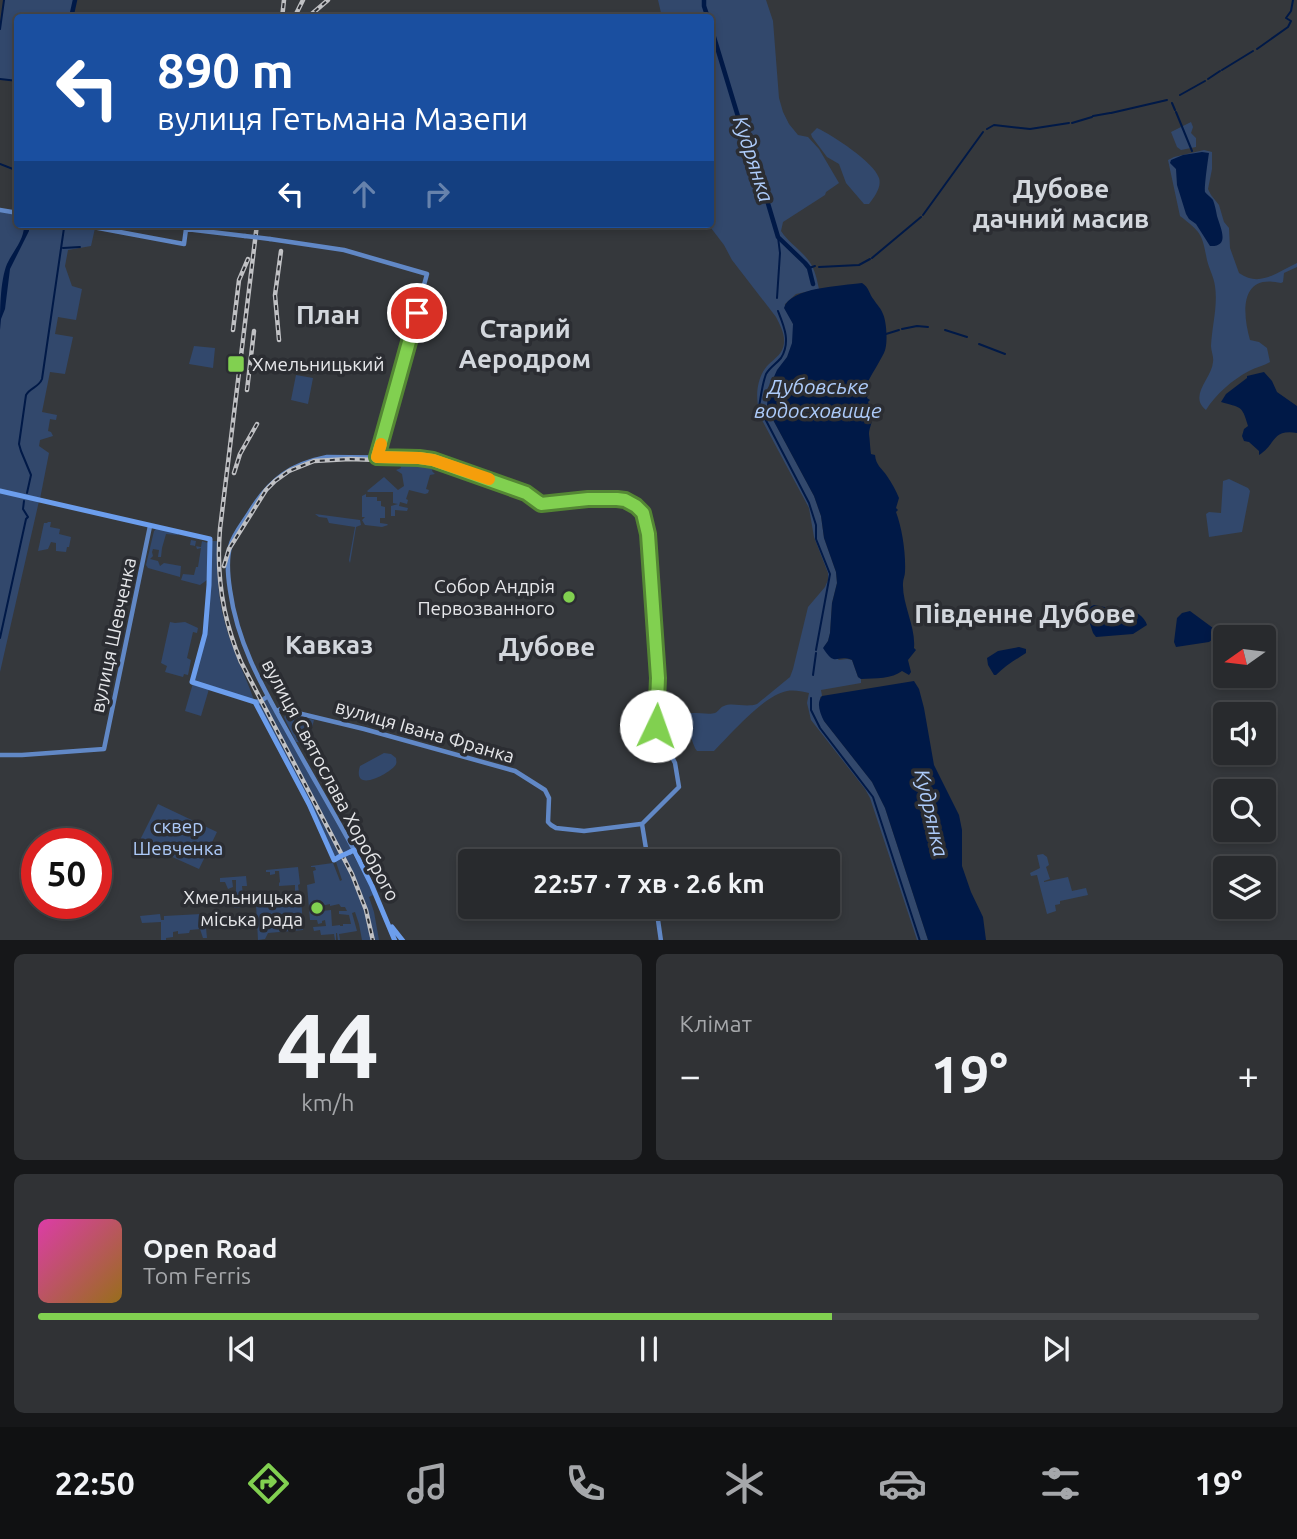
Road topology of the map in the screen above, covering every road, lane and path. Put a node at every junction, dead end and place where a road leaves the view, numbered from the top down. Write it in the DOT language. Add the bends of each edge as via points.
graph roads {
  1 [pos="98,228"];
  2 [pos="377,457"];
  3 [pos="0,491"];
  4 [pos="150,526"];
  5 [pos="268,696"];
  6 [pos="255,702"];
  7 [pos="276,711"];
  8 [pos="0,755"];
  9 [pos="642,824"];
  10 [pos="646,849"];
  11 [pos="352,851"];
  12 [pos="658,919"];
  13 [pos="387,920"];
  14 [pos="395,940"];
  15 [pos="403,940"];
  16 [pos="662,940"];
  1 -- 2 [label="main road, bridge" via="184,244 186,229 270,239 345,250 427,274"];
  2 -- 5 [label="main road, вулиця Святослава Хороброго" via="327,457 287,471 264,491 229,549 232,603 245,650"];
  2 -- 9 [label="main road, вулиця Святослава Хороброго" via="433,460 526,493 541,504 622,499 643,513 658,678 656,726 675,763 679,787"];
  3 -- 4 [label="main road"];
  4 -- 6 [label="main road" via="210,538 205,634 192,682"];
  4 -- 8 [label="main road, вулиця Шевченка" via="104,749"];
  5 -- 6 [label="main road"];
  5 -- 7 [label="main road, вулиця Святослава Хороброго"];
  6 -- 11 [label="main road, bridge" via="337,858"];
  7 -- 9 [label="main road, вулиця Івана Франка" via="364,729 507,768 547,792 550,824 556,828 600,830"];
  7 -- 11 [label="main road, вулиця Святослава Хороброго"];
  9 -- 10 [label="main road"];
  11 -- 13 [label="main road, вулиця Святослава Хороброго"];
  12 -- 16 [label="main road"];
  13 -- 14 [label="main road, вулиця Святослава Хороброго"];
  13 -- 15 [label="main road, вулиця Святослава Хороброго"];
}
